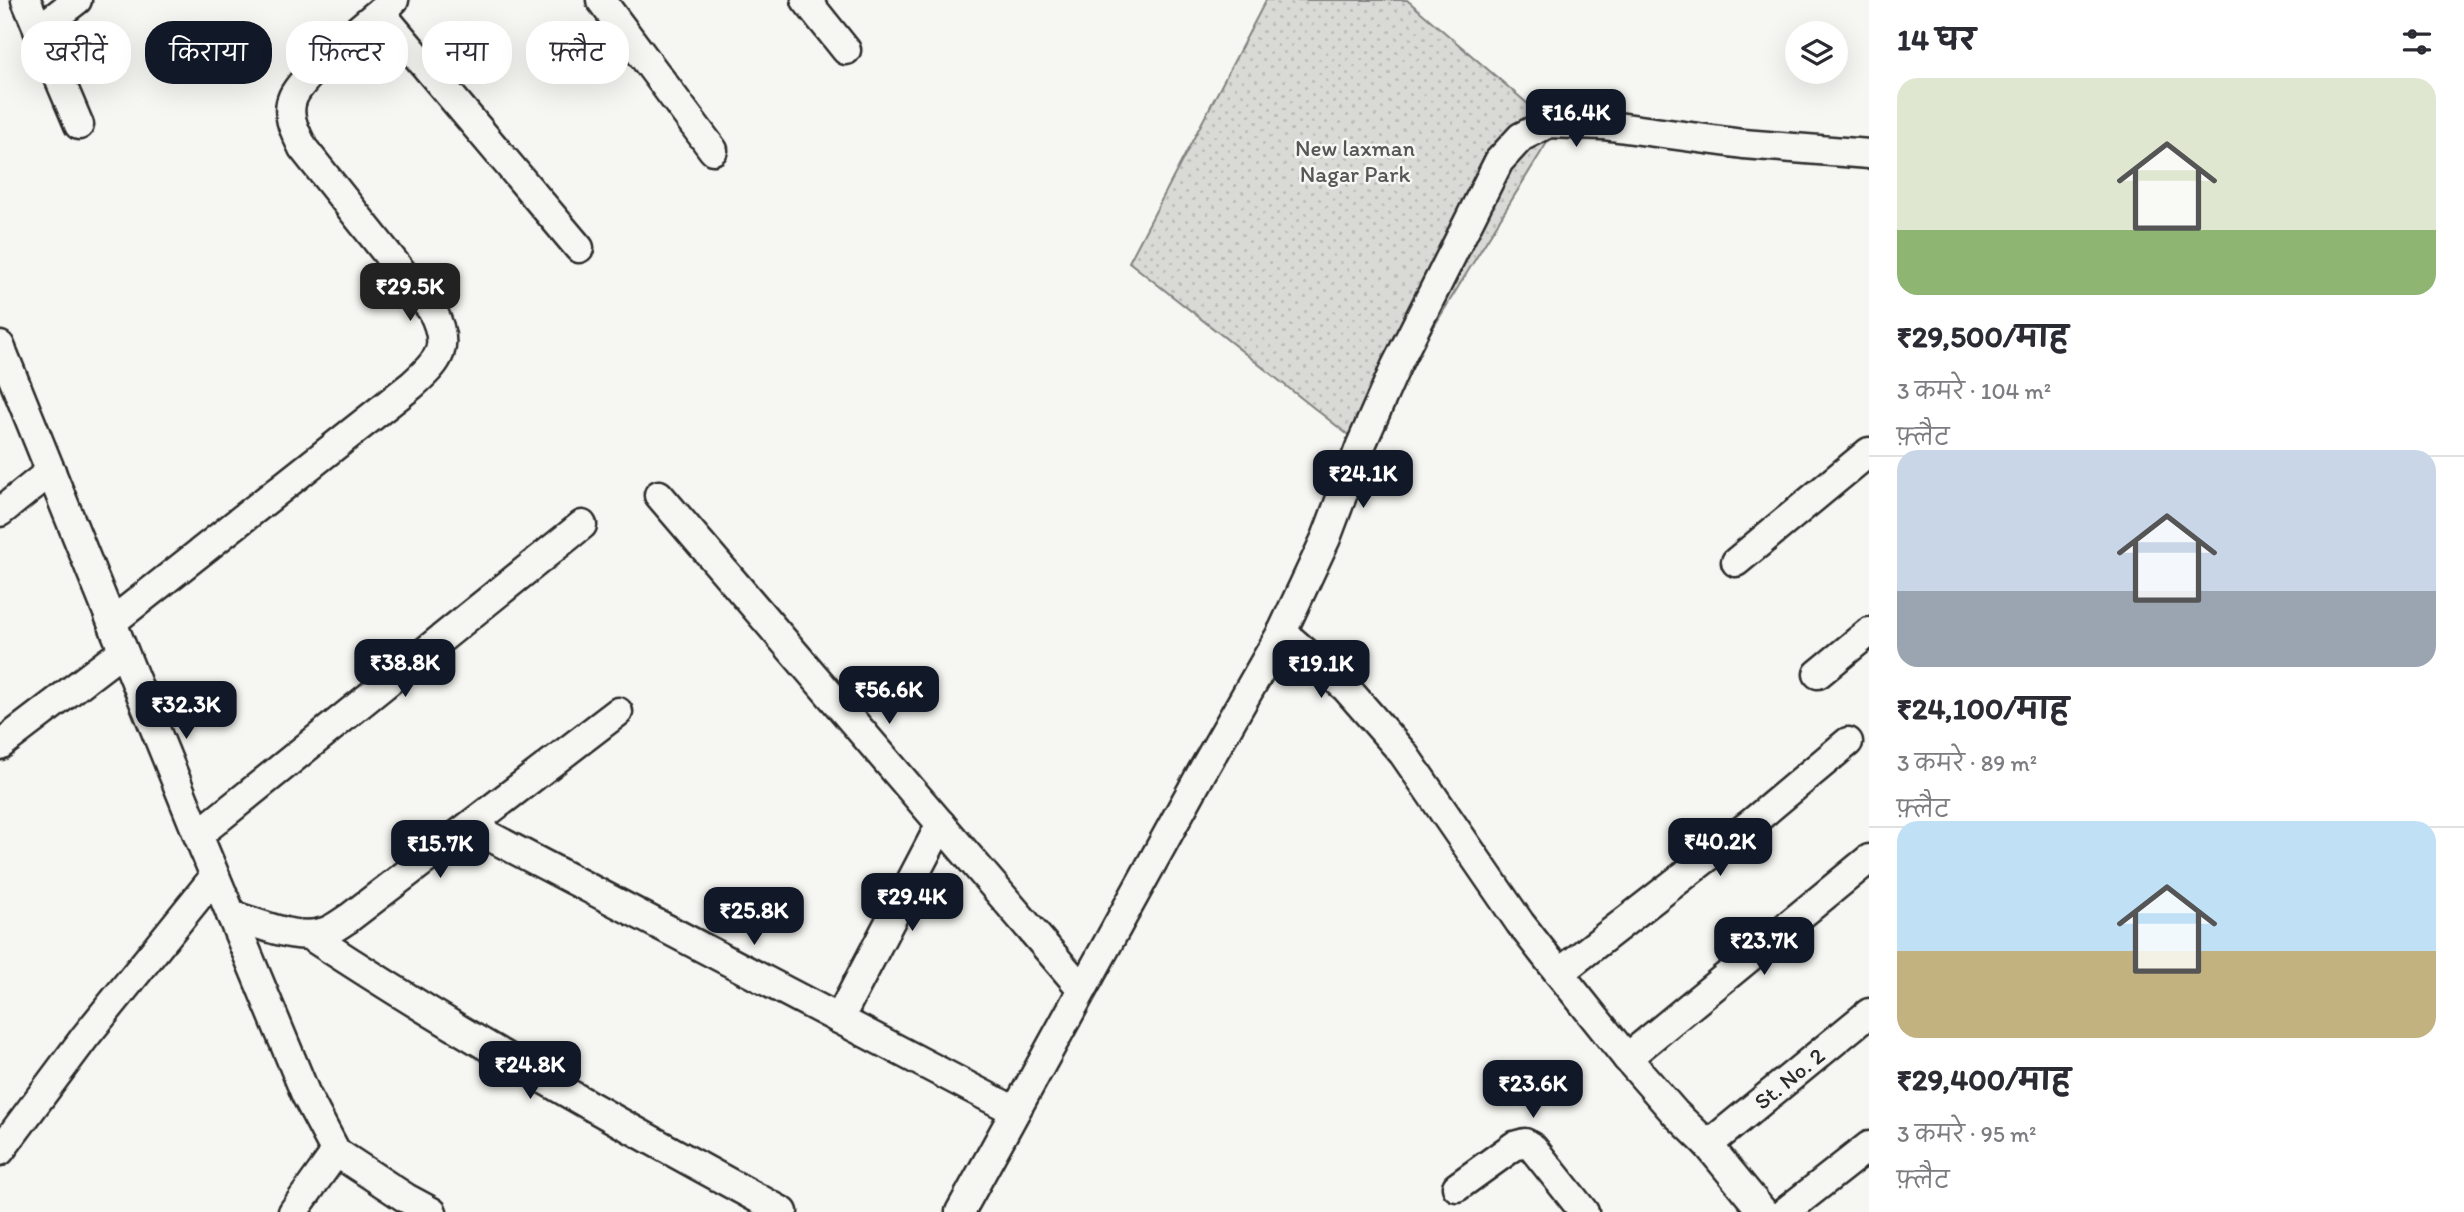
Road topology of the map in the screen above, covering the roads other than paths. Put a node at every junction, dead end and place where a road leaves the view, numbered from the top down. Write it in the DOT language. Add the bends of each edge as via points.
graph roads {
  1 [pos="26,0"];
  2 [pos="77,0"];
  3 [pos="601,0"];
  4 [pos="806,0"];
  5 [pos="387,6"];
  6 [pos="34,21"];
  7 [pos="50,21"];
  8 [pos="846,50"];
  9 [pos="61,84"];
  10 [pos="79,125"];
  11 [pos="713,149"];
  12 [pos="1869,154"];
  13 [pos="579,248"];
  14 [pos="0,346"];
  15 [pos="1869,452"];
  16 [pos="51,471"];
  17 [pos="659,495"];
  18 [pos="0,512"];
  19 [pos="582,525"];
  20 [pos="1735,562"];
  21 [pos="112,622"];
  22 [pos="1282,632"];
  23 [pos="1869,632"];
  24 [pos="123,651"];
  25 [pos="1818,674"];
  26 [pos="618,712"];
  27 [pos="1848,742"];
  28 [pos="0,745"];
  29 [pos="941,824"];
  30 [pos="470,825"];
  31 [pos="198,835"];
  32 [pos="1869,859"];
  33 [pos="215,876"];
  34 [pos="231,915"];
  35 [pos="309,935"];
  36 [pos="1559,973"];
  37 [pos="1082,989"];
  38 [pos="1869,1013"];
  39 [pos="839,1019"];
  40 [pos="1628,1058"];
  41 [pos="1015,1111"];
  42 [pos="1708,1145"];
  43 [pos="1869,1146"];
  44 [pos="0,1151"];
  45 [pos="336,1152"];
  46 [pos="1457,1187"];
  47 [pos="292,1212"];
  48 [pos="432,1212"];
  49 [pos="783,1212"];
  50 [pos="960,1212"];
  51 [pos="1584,1212"];
  52 [pos="1763,1212"];
  53 [pos="1785,1212"];
  1 -- 6 [label="street"];
  2 -- 7 [label="street"];
  3 -- 11 [label="street"];
  4 -- 8 [label="street"];
  5 -- 13 [label="street"];
  5 -- 21 [label="street" via="309,75 292,98 291,122 303,149 432,310 443,346 433,366 412,385"];
  9 -- 10 [label="street"];
  12 -- 22 [label="street" via="1743,144 1603,125 1549,124 1521,137 1499,161 1396,366"];
  14 -- 16 [label="street"];
  15 -- 20 [label="street"];
  16 -- 18 [label="street"];
  16 -- 21 [label="street"];
  17 -- 29 [label="street"];
  19 -- 31 [label="street"];
  21 -- 24 [label="street"];
  22 -- 36 [label="street" via="1346,688 1403,753"];
  22 -- 37 [label="street"];
  23 -- 25 [label="street"];
  24 -- 28 [label="street"];
  24 -- 31 [label="street"];
  26 -- 30 [label="street"];
  27 -- 36 [label="street"];
  29 -- 37 [label="street"];
  29 -- 39 [label="street"];
  30 -- 35 [label="street" via="349,918 328,931"];
  30 -- 39 [label="street"];
  31 -- 33 [label="street"];
  32 -- 40 [label="street"];
  33 -- 34 [label="street"];
  33 -- 44 [label="street"];
  34 -- 35 [label="street"];
  34 -- 45 [label="street" via="306,1095"];
  35 -- 49 [label="street" via="541,1079"];
  36 -- 40 [label="street"];
  37 -- 41 [label="street"];
  38 -- 42 [label="street, St. No. 2"];
  39 -- 41 [label="street"];
  40 -- 42 [label="street"];
  41 -- 50 [label="street"];
  42 -- 52 [label="street"];
  43 -- 53 [label="street"];
  45 -- 47 [label="street"];
  45 -- 48 [label="street"];
  46 -- 51 [label="street" via="1525,1143"];
}
